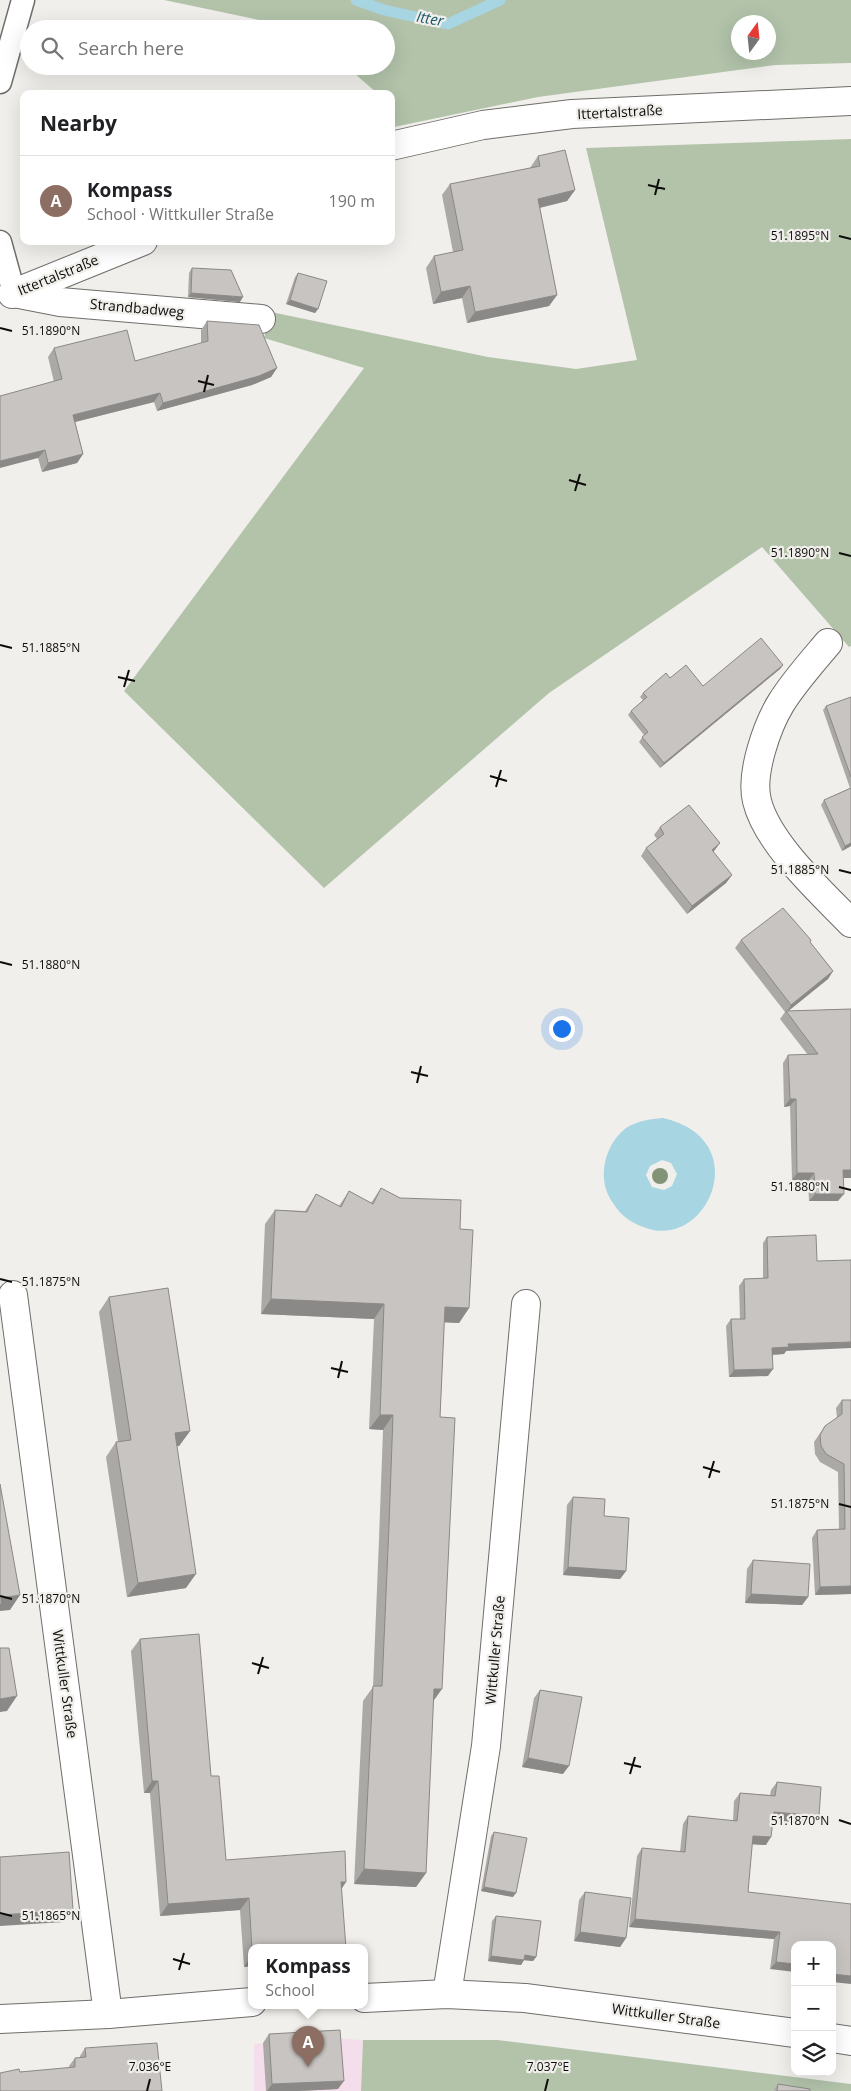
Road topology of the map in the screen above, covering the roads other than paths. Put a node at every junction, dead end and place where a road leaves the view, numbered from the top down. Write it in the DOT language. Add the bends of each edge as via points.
graph roads {
  1 [pos="23,0"];
  2 [pos="0,82"];
  3 [pos="851,101"];
  4 [pos="395,145"];
  5 [pos="0,242"];
  6 [pos="133,245"];
  7 [pos="7,295"];
  8 [pos="261,318"];
  9 [pos="828,643"];
  10 [pos="851,923"];
  11 [pos="13,1295"];
  12 [pos="526,1304"];
  13 [pos="447,1994"];
  14 [pos="368,1998"];
  15 [pos="248,2002"];
  16 [pos="108,2014"];
  17 [pos="0,2019"];
  18 [pos="791,2032"];
  19 [pos="836,2039"];
  20 [pos="851,2041"];
  1 -- 2 [label="lane"];
  3 -- 4 [label="street, Ittertalstraße" via="572,114 483,125"];
  5 -- 7 [label="lane"];
  6 -- 7 [label="street, Ittertalstraße"];
  7 -- 8 [label="street, Strandbadweg"];
  9 -- 10 [label="street" via="781,703 764,739 757,771 756,800 770,832"];
  11 -- 16 [label="street, Wittkuller Straße"];
  12 -- 13 [label="street, Wittkuller Straße" via="486,1746"];
  13 -- 14 [label="street, Wittkuller Straße"];
  13 -- 18 [label="street, Wittkuller Straße" via="526,1998"];
  15 -- 16 [label="street"];
  16 -- 17 [label="street"];
  19 -- 20 [label="street"];
}
